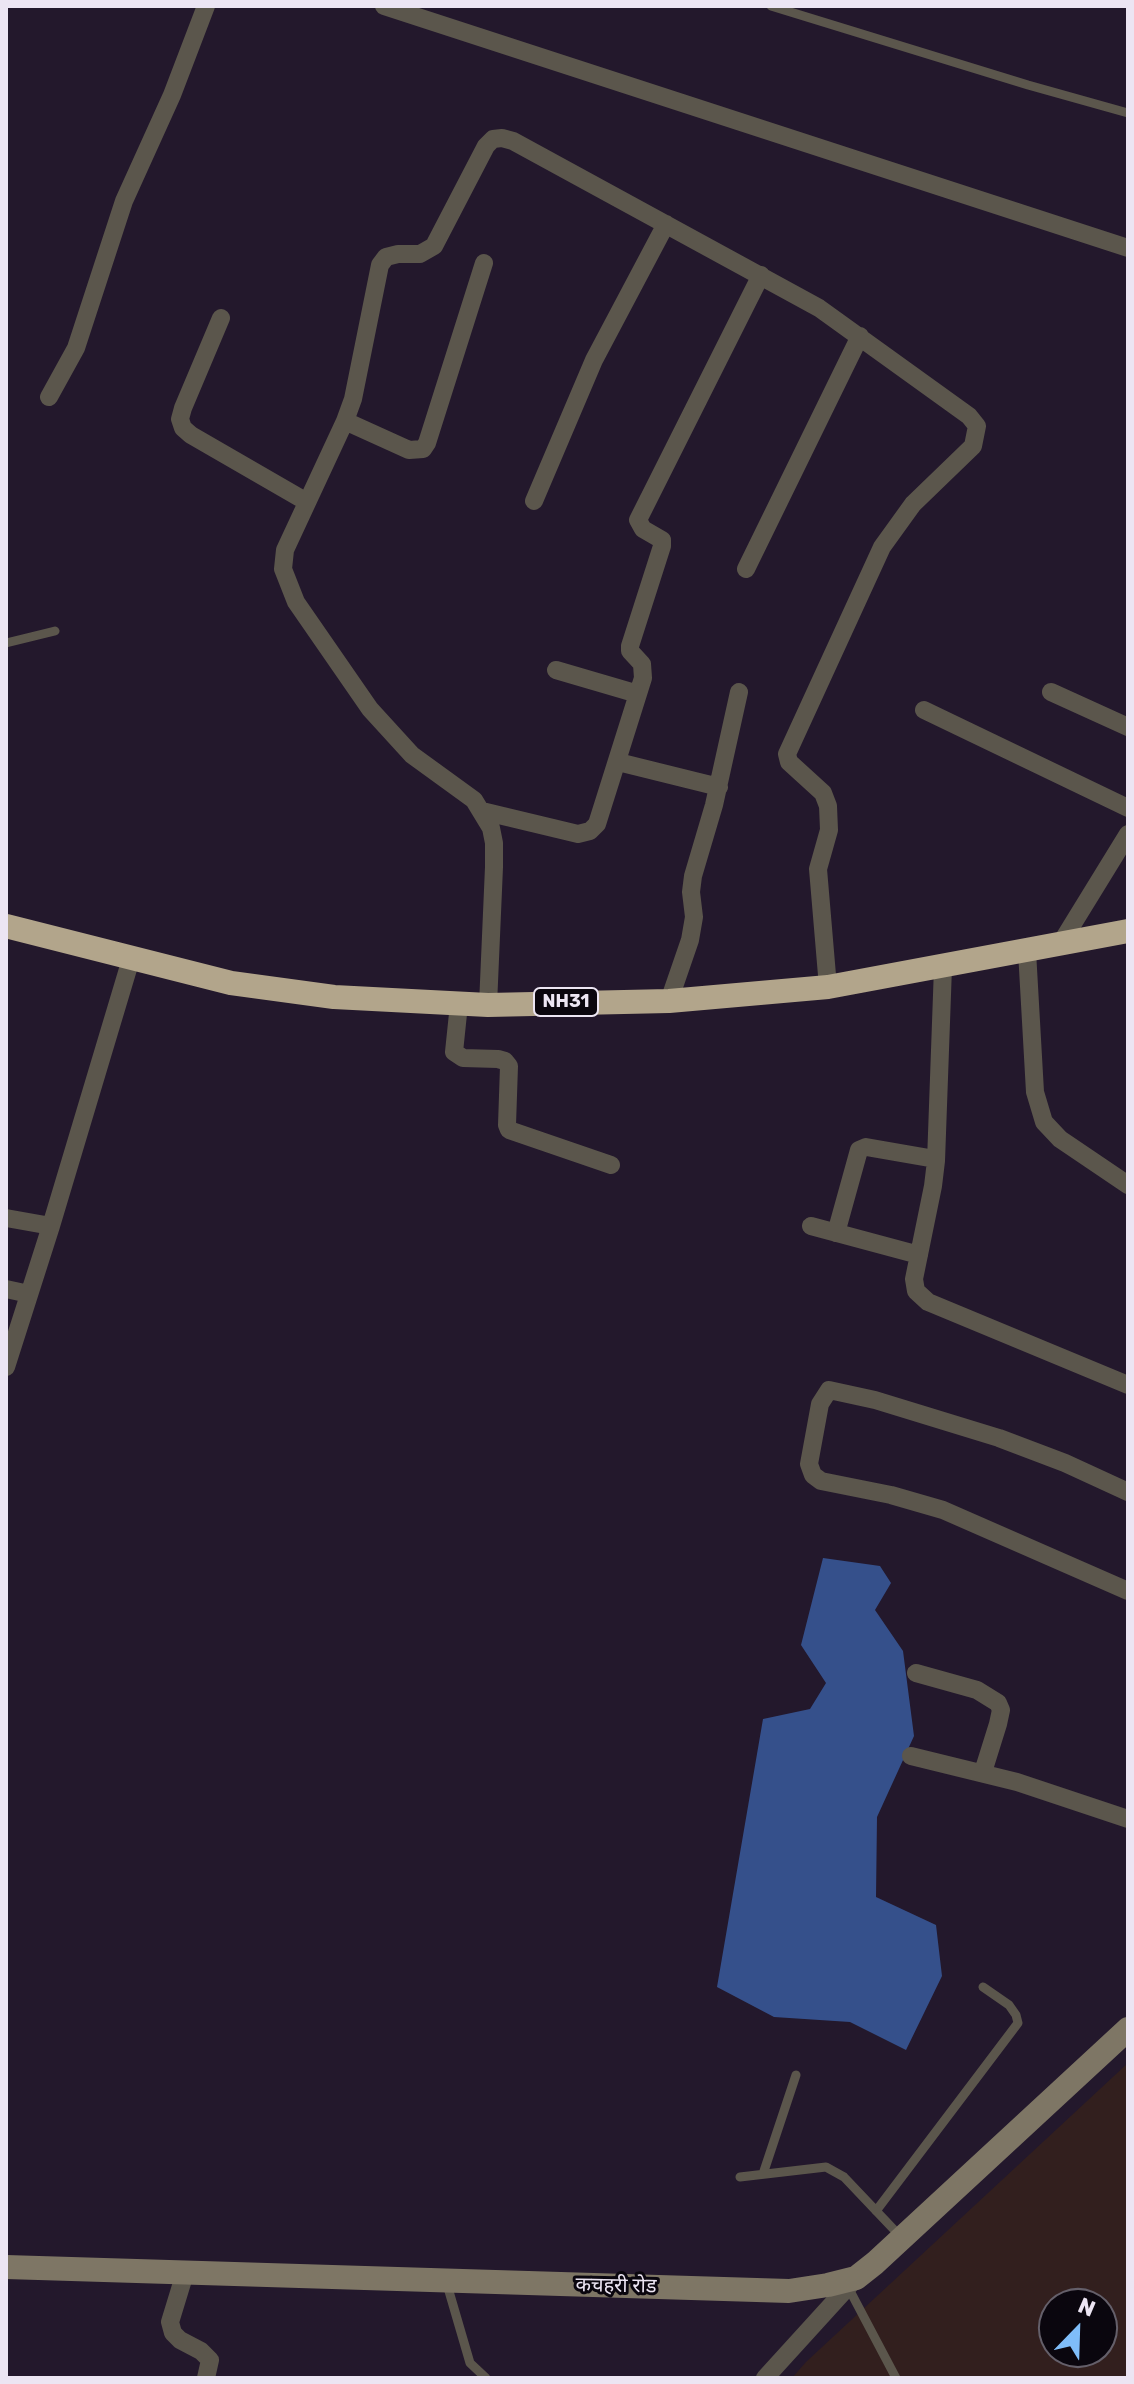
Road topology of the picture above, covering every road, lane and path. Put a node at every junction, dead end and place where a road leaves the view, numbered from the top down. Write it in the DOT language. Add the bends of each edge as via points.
graph roads {
  1 [pos="206,6"];
  2 [pos="384,6"];
  3 [pos="771,6"];
  4 [pos="1128,113"];
  5 [pos="666,224"];
  6 [pos="1128,248"];
  7 [pos="484,263"];
  8 [pos="761,275"];
  9 [pos="221,318"];
  10 [pos="860,336"];
  11 [pos="49,397"];
  12 [pos="345,421"];
  13 [pos="534,501"];
  14 [pos="307,502"];
  15 [pos="746,569"];
  16 [pos="55,631"];
  17 [pos="6,643"];
  18 [pos="556,670"];
  19 [pos="739,692"];
  20 [pos="1051,692"];
  21 [pos="638,694"];
  22 [pos="924,710"];
  23 [pos="1128,727"];
  24 [pos="618,762"];
  25 [pos="719,787"];
  26 [pos="1128,808"];
  27 [pos="482,811"];
  28 [pos="1128,834"];
  29 [pos="6,926"];
  30 [pos="1128,931"];
  31 [pos="1061,943"];
  32 [pos="1027,951"];
  33 [pos="131,959"];
  34 [pos="943,967"];
  35 [pos="828,987"];
  36 [pos="669,1001"];
  37 [pos="459,1004"];
  38 [pos="488,1005"];
  39 [pos="935,1159"];
  40 [pos="611,1165"];
  41 [pos="1128,1185"];
  42 [pos="6,1218"];
  43 [pos="51,1226"];
  44 [pos="811,1226"];
  45 [pos="836,1233"];
  46 [pos="919,1255"];
  47 [pos="6,1289"];
  48 [pos="29,1294"];
  49 [pos="6,1367"];
  50 [pos="1128,1385"];
  51 [pos="1128,1492"];
  52 [pos="1128,1591"];
  53 [pos="916,1673"];
  54 [pos="911,1756"];
  55 [pos="983,1772"];
  56 [pos="1128,1819"];
  57 [pos="983,1987"];
  58 [pos="1128,2029"];
  59 [pos="796,2075"];
  60 [pos="763,2174"];
  61 [pos="740,2177"];
  62 [pos="876,2211"];
  63 [pos="902,2238"];
  64 [pos="6,2267"];
  65 [pos="185,2273"];
  66 [pos="446,2281"];
  67 [pos="852,2283"];
  68 [pos="479,2376"];
  69 [pos="206,2378"];
  70 [pos="765,2378"];
  71 [pos="896,2378"];
  1 -- 11 [label="street" via="124,201 76,348"];
  2 -- 6 [label="street"];
  3 -- 4 [label="lane"];
  5 -- 8 [label="street"];
  5 -- 12 [label="street" via="513,141 493,139 434,246 420,254 386,257 380,265"];
  5 -- 13 [label="street" via="602,344"];
  7 -- 12 [label="street" via="423,449 409,450"];
  8 -- 10 [label="street"];
  8 -- 21 [label="street" via="638,520 662,540 630,646 644,671"];
  9 -- 14 [label="street" via="183,408 183,428"];
  10 -- 15 [label="street"];
  10 -- 35 [label="street" via="969,416 977,437 913,504 882,547 787,754 795,769 823,793 828,806 829,830 818,869"];
  12 -- 14 [label="street"];
  14 -- 27 [label="street" via="285,550 283,569 296,602 390,733"];
  16 -- 17 [label="lane"];
  18 -- 21 [label="street"];
  19 -- 25 [label="street"];
  20 -- 23 [label="street"];
  21 -- 24 [label="street"];
  22 -- 26 [label="street"];
  24 -- 25 [label="street"];
  24 -- 27 [label="street" via="590,831 563,832"];
  25 -- 36 [label="street" via="693,876 690,940"];
  27 -- 38 [label="street" via="494,843"];
  28 -- 31 [label="street"];
  29 -- 33 [label="highway, NH31"];
  30 -- 31 [label="highway, NH31"];
  31 -- 32 [label="highway, NH31"];
  32 -- 34 [label="highway, NH31"];
  32 -- 41 [label="street" via="1035,1092 1044,1122"];
  33 -- 37 [label="highway, NH31" via="231,983 379,1001"];
  33 -- 43 [label="street"];
  34 -- 35 [label="highway, NH31"];
  34 -- 39 [label="street"];
  35 -- 36 [label="highway, NH31"];
  36 -- 38 [label="highway, NH31"];
  37 -- 38 [label="highway, NH31"];
  37 -- 40 [label="street" via="454,1052 463,1058 498,1059 509,1066 509,1130"];
  39 -- 45 [label="street" via="859,1150"];
  39 -- 46 [label="street"];
  42 -- 43 [label="street"];
  43 -- 48 [label="street"];
  44 -- 45 [label="street"];
  45 -- 46 [label="street"];
  46 -- 50 [label="street" via="916,1291 928,1302"];
  47 -- 48 [label="street"];
  48 -- 49 [label="street"];
  51 -- 52 [label="street" via="999,1438 900,1407 829,1390 820,1404 809,1464 821,1481 943,1510"];
  53 -- 55 [label="street" via="977,1690 998,1703 998,1724"];
  54 -- 55 [label="street"];
  55 -- 56 [label="street"];
  57 -- 62 [label="lane" via="1009,2005 1018,2023"];
  58 -- 63 [label="main road"];
  59 -- 60 [label="lane"];
  60 -- 61 [label="lane"];
  60 -- 62 [label="lane" via="826,2167 844,2177"];
  62 -- 63 [label="lane"];
  63 -- 67 [label="main road"];
  64 -- 65 [label="main road, कचहरी रोड"];
  65 -- 66 [label="main road, कचहरी रोड"];
  65 -- 69 [label="street" via="170,2322 180,2340 210,2360"];
  66 -- 67 [label="main road, कचहरी रोड" via="789,2291"];
  66 -- 68 [label="lane" via="466,2352"];
  67 -- 70 [label="street"];
  67 -- 71 [label="lane"];
}
